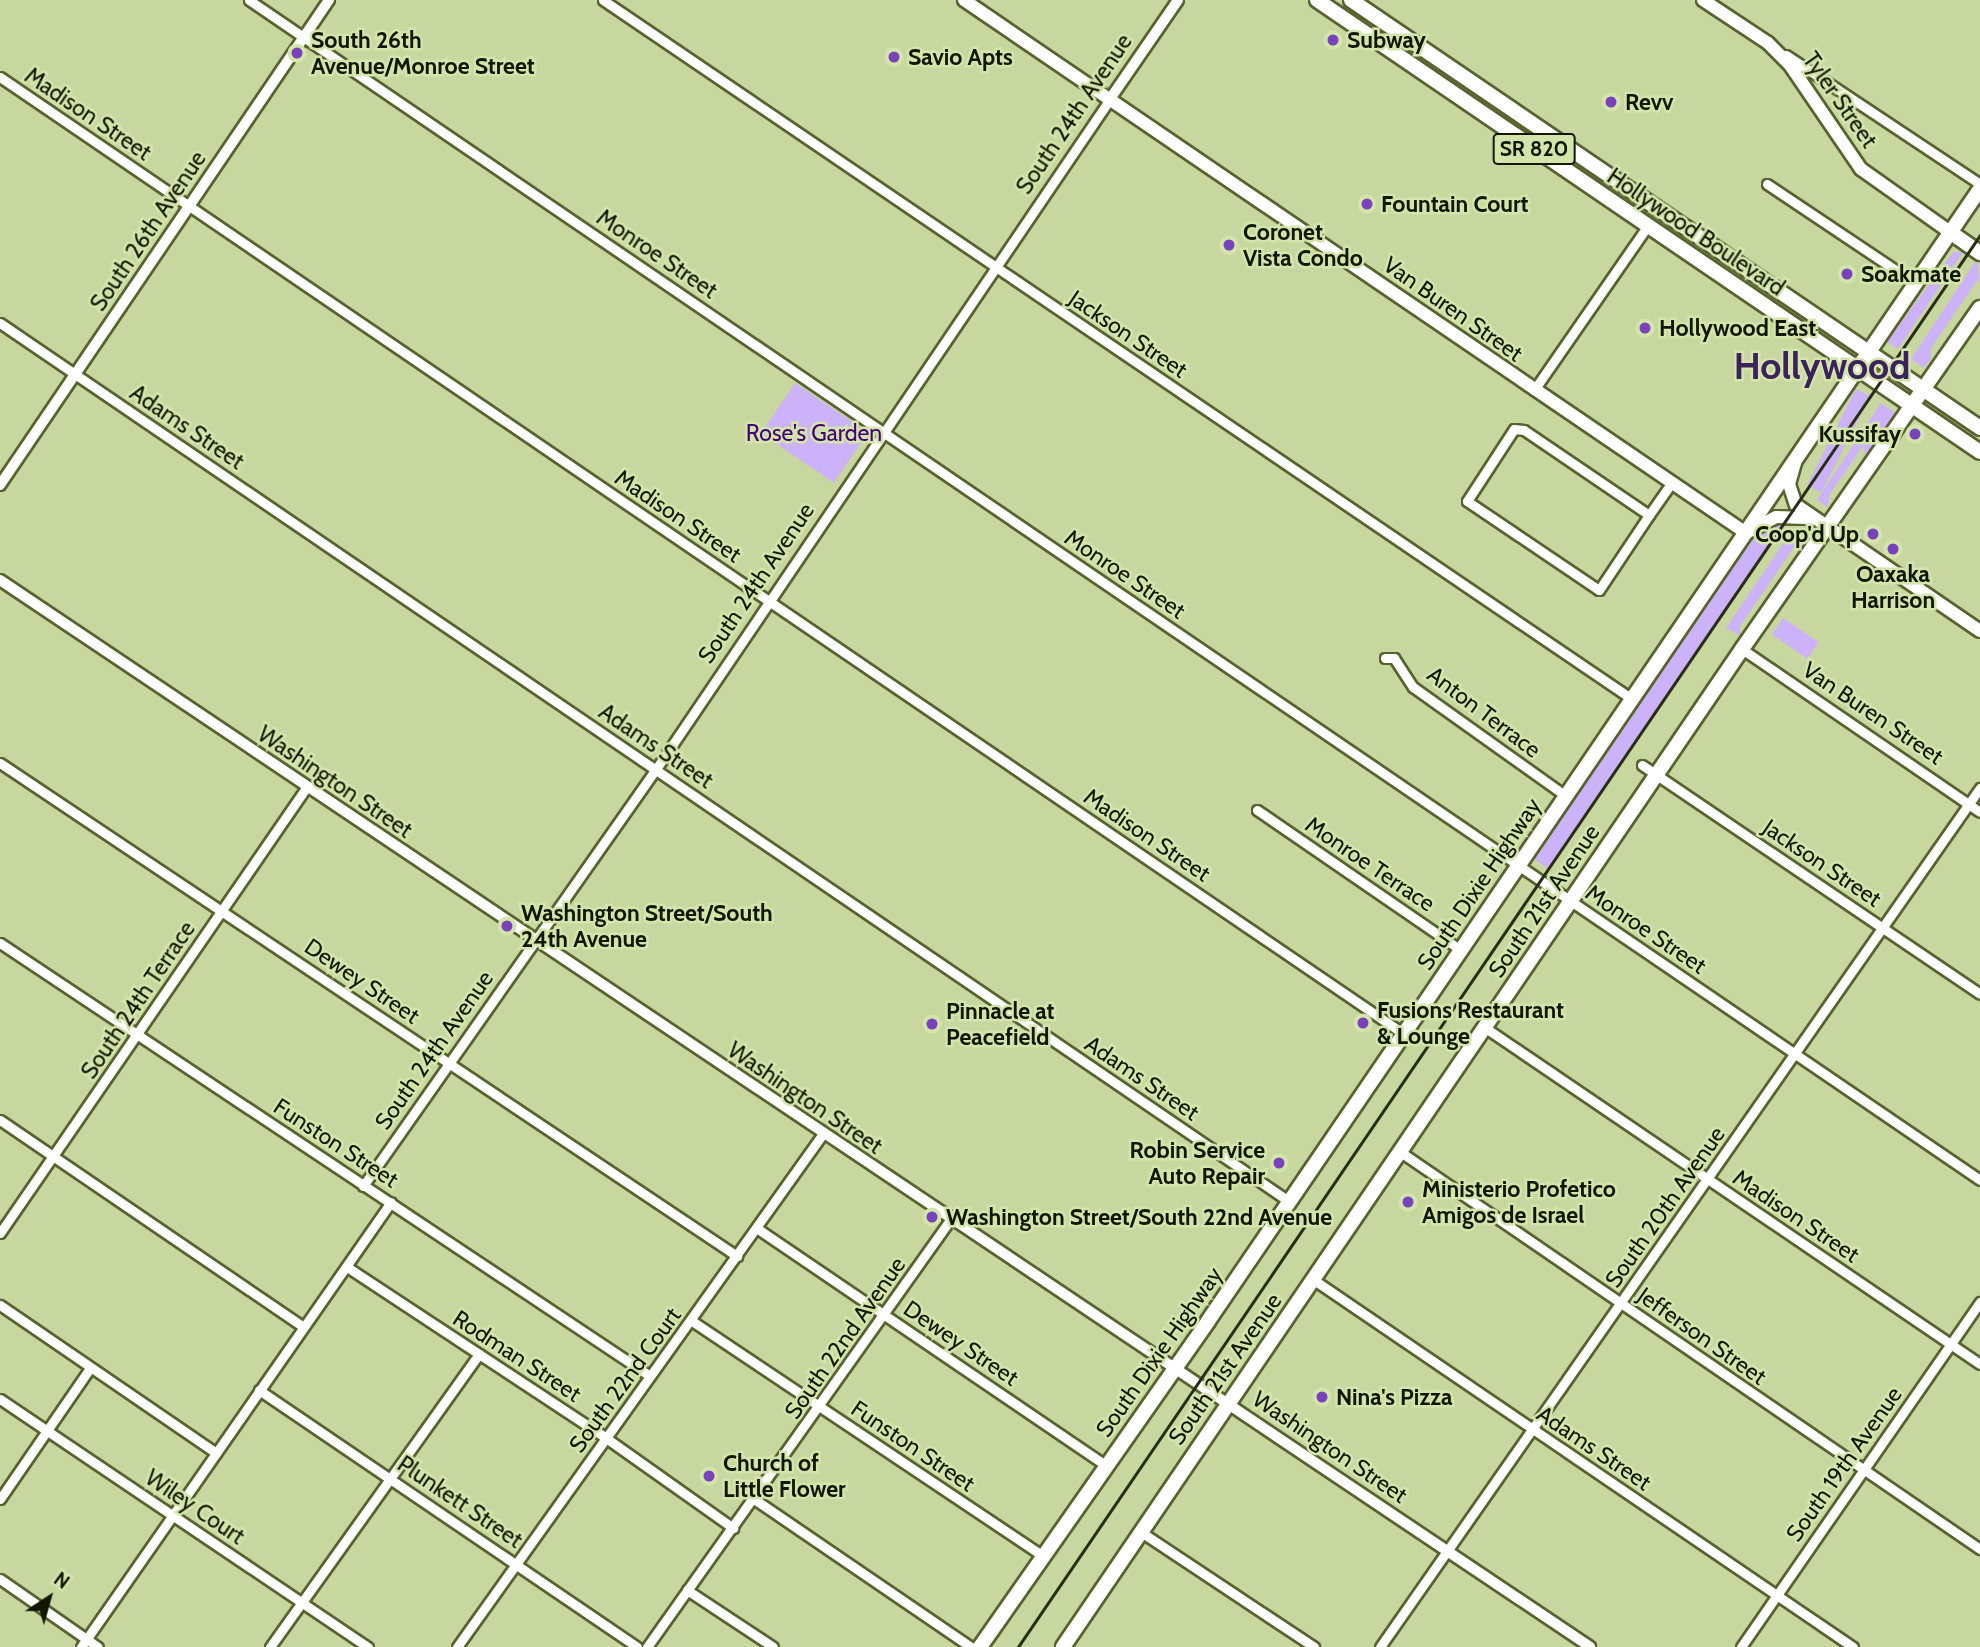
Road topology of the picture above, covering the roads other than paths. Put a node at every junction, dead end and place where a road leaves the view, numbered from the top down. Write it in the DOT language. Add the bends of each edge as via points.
graph roads {
  1 [pos="248,0"];
  2 [pos="329,0"];
  3 [pos="603,0"];
  4 [pos="964,0"];
  5 [pos="1178,0"];
  6 [pos="1351,0"];
  7 [pos="1703,0"];
  8 [pos="1323,4"];
  9 [pos="1378,18"];
  10 [pos="304,37"];
  11 [pos="1768,43"];
  12 [pos="0,77"];
  13 [pos="1110,99"];
  14 [pos="1767,184"];
  15 [pos="1980,187"];
  16 [pos="190,207"];
  17 [pos="1647,227"];
  18 [pos="1950,233"];
  19 [pos="1980,253"];
  20 [pos="995,267"];
  21 [pos="1915,284"];
  22 [pos="1777,291"];
  23 [pos="1980,308"];
  24 [pos="1770,310"];
  25 [pos="0,323"];
  26 [pos="1869,351"];
  27 [pos="1858,367"];
  28 [pos="75,374"];
  29 [pos="1534,390"];
  30 [pos="1924,390"];
  31 [pos="1911,408"];
  32 [pos="1980,428"];
  33 [pos="884,432"];
  34 [pos="1980,452"];
  35 [pos="1797,456"];
  36 [pos="1671,482"];
  37 [pos="0,485"];
  38 [pos="1649,515"];
  39 [pos="1813,518"];
  40 [pos="1827,527"];
  41 [pos="1745,533"];
  42 [pos="0,580"];
  43 [pos="769,601"];
  44 [pos="1980,631"];
  45 [pos="1742,649"];
  46 [pos="1385,658"];
  47 [pos="1632,699"];
  48 [pos="0,763"];
  49 [pos="1643,765"];
  50 [pos="656,769"];
  51 [pos="1656,774"];
  52 [pos="306,788"];
  53 [pos="1980,788"];
  54 [pos="1566,796"];
  55 [pos="1969,804"];
  56 [pos="1256,810"];
  57 [pos="1980,812"];
  58 [pos="1519,865"];
  59 [pos="1570,900"];
  60 [pos="223,910"];
  61 [pos="1882,928"];
  62 [pos="0,943"];
  63 [pos="536,943"];
  64 [pos="1461,950"];
  65 [pos="1980,994"];
  66 [pos="1487,1029"];
  67 [pos="136,1034"];
  68 [pos="1404,1034"];
  69 [pos="1795,1053"];
  70 [pos="450,1063"];
  71 [pos="0,1120"];
  72 [pos="822,1135"];
  73 [pos="1402,1153"];
  74 [pos="56,1158"];
  75 [pos="1707,1180"];
  76 [pos="1980,1180"];
  77 [pos="363,1186"];
  78 [pos="391,1202"];
  79 [pos="1290,1202"];
  80 [pos="950,1220"];
  81 [pos="758,1229"];
  82 [pos="0,1233"];
  83 [pos="737,1256"];
  84 [pos="347,1267"];
  85 [pos="1314,1280"];
  86 [pos="1980,1302"];
  87 [pos="1621,1303"];
  88 [pos="0,1305"];
  89 [pos="885,1314"];
  90 [pos="692,1321"];
  91 [pos="303,1327"];
  92 [pos="1950,1344"];
  93 [pos="479,1354"];
  94 [pos="1980,1364"];
  95 [pos="90,1368"];
  96 [pos="1175,1370"];
  97 [pos="650,1376"];
  98 [pos="259,1390"];
  99 [pos="0,1399"];
  100 [pos="1228,1405"];
  101 [pos="820,1408"];
  102 [pos="1532,1430"];
  103 [pos="47,1431"];
  104 [pos="606,1438"];
  105 [pos="216,1453"];
  106 [pos="1107,1466"];
  107 [pos="1864,1471"];
  108 [pos="390,1478"];
  109 [pos="0,1499"];
  110 [pos="754,1499"];
  111 [pos="174,1516"];
  112 [pos="733,1528"];
  113 [pos="1141,1532"];
  114 [pos="1980,1549"];
  115 [pos="1448,1552"];
  116 [pos="1043,1556"];
  117 [pos="517,1563"];
  118 [pos="0,1579"];
  119 [pos="687,1590"];
  120 [pos="1777,1595"];
  121 [pos="301,1602"];
  122 [pos="84,1643"];
  123 [pos="99,1647"];
  124 [pos="270,1647"];
  125 [pos="368,1647"];
  126 [pos="457,1647"];
  127 [pos="637,1647"];
  128 [pos="647,1647"];
  129 [pos="773,1647"];
  130 [pos="971,1647"];
  131 [pos="980,1647"];
  132 [pos="1063,1647"];
  133 [pos="1314,1647"];
  134 [pos="1380,1647"];
  135 [pos="1590,1647"];
  136 [pos="1741,1647"];
  137 [pos="1853,1647"];
  1 -- 10 [label="street, Monroe Street"];
  2 -- 10 [label="street, South 26th Avenue"];
  3 -- 20 [label="street, Jackson Street"];
  4 -- 13 [label="main road, Van Buren Street"];
  5 -- 13 [label="street, South 24th Avenue"];
  6 -- 9 [label="main road, Hollywood Boulevard / SR 820"];
  7 -- 11 [label="main road, Tyler Street"];
  8 -- 9 [label="main road" via="1367,24"];
  8 -- 17 [label="main road, Hollywood Boulevard / SR 820"];
  9 -- 22 [label="main road, Hollywood Boulevard / SR 820"];
  10 -- 16 [label="street, South 26th Avenue"];
  10 -- 33 [label="street, Monroe Street"];
  11 -- 15 [label="street"];
  11 -- 18 [label="main road, Tyler Street" via="1790,65 1861,169"];
  12 -- 16 [label="street, Madison Street"];
  13 -- 20 [label="street, South 24th Avenue"];
  13 -- 29 [label="main road, Van Buren Street"];
  14 -- 21 [label="street"];
  15 -- 18 [label="main road, South Dixie Highway"];
  16 -- 28 [label="street, South 26th Avenue"];
  16 -- 43 [label="street, Madison Street"];
  17 -- 24 [label="main road, Hollywood Boulevard / SR 820"];
  17 -- 29 [label="street"];
  18 -- 19 [label="main road, Tyler Street"];
  18 -- 21 [label="main road, South Dixie Highway"];
  20 -- 33 [label="street, South 24th Avenue"];
  20 -- 47 [label="street, Jackson Street"];
  21 -- 26 [label="main road, South Dixie Highway"];
  22 -- 24 [label="main road"];
  22 -- 26 [label="main road, Hollywood Boulevard / SR 820"];
  23 -- 30 [label="main road, South 21st Avenue"];
  24 -- 27 [label="main road, Hollywood Boulevard / SR 820"];
  25 -- 28 [label="street, Adams Street"];
  26 -- 27 [label="main road, South Dixie Highway"];
  26 -- 30 [label="main road, Hollywood Boulevard / SR 820"];
  27 -- 30 [label="main road" via="1903,393"];
  27 -- 31 [label="main road, Hollywood Boulevard / SR 820"];
  27 -- 35 [label="main road, South Dixie Highway"];
  28 -- 37 [label="street, South 26th Avenue"];
  28 -- 50 [label="street, Adams Street"];
  29 -- 36 [label="main road, Van Buren Street"];
  30 -- 31 [label="main road, South 21st Avenue"];
  30 -- 32 [label="main road, Hollywood Boulevard / SR 820"];
  31 -- 34 [label="main road, Hollywood Boulevard / SR 820"];
  31 -- 40 [label="main road, South 21st Avenue"];
  33 -- 43 [label="street, South 24th Avenue"];
  33 -- 58 [label="street, Monroe Street"];
  35 -- 39 [label="main road" via="1789,484 1792,496"];
  35 -- 41 [label="main road, South Dixie Highway"];
  36 -- 38 [label="street"];
  36 -- 41 [label="main road, Van Buren Street"];
  38 -- 38 [label="street" via="1524,430 1514,429 1467,501 1599,590"];
  39 -- 40 [label="main road"];
  39 -- 41 [label="main road" via="1776,517"];
  40 -- 44 [label="main road"];
  40 -- 45 [label="main road, South 21st Avenue"];
  41 -- 47 [label="main road, South Dixie Highway"];
  42 -- 52 [label="street, Washington Street"];
  43 -- 50 [label="street, South 24th Avenue"];
  43 -- 68 [label="street, Madison Street"];
  45 -- 51 [label="main road, South 21st Avenue"];
  45 -- 55 [label="street, Van Buren Street"];
  46 -- 54 [label="street, Anton Terrace" via="1394,658 1413,687"];
  47 -- 54 [label="main road, South Dixie Highway"];
  48 -- 60 [label="street, Dewey Street"];
  49 -- 51 [label="street, Jackson Street"];
  50 -- 63 [label="street, South 24th Avenue"];
  50 -- 79 [label="street, Adams Street"];
  51 -- 59 [label="main road, South 21st Avenue"];
  51 -- 61 [label="street, Jackson Street"];
  52 -- 60 [label="street, South 24th Terrace"];
  52 -- 63 [label="street, Washington Street"];
  53 -- 55 [label="street, South 20th Avenue"];
  54 -- 58 [label="main road, South Dixie Highway"];
  55 -- 57 [label="street, Van Buren Street"];
  55 -- 61 [label="street, South 20th Avenue"];
  56 -- 64 [label="street, Monroe Terrace"];
  58 -- 59 [label="street, Monroe Street"];
  58 -- 64 [label="main road, South Dixie Highway"];
  59 -- 66 [label="main road, South 21st Avenue"];
  59 -- 69 [label="street, Monroe Street"];
  60 -- 67 [label="street, South 24th Terrace"];
  60 -- 70 [label="street, Dewey Street"];
  61 -- 65 [label="street, Jackson Street"];
  61 -- 69 [label="street, South 20th Avenue"];
  62 -- 67 [label="street, Funston Street"];
  63 -- 70 [label="street, South 24th Avenue"];
  63 -- 72 [label="street, Washington Street"];
  64 -- 68 [label="main road, South Dixie Highway"];
  66 -- 73 [label="main road, South 21st Avenue"];
  66 -- 75 [label="street, Madison Street"];
  67 -- 74 [label="street, South 24th Terrace"];
  67 -- 77 [label="street, Funston Street"];
  68 -- 79 [label="main road, South Dixie Highway"];
  69 -- 75 [label="street, South 20th Avenue"];
  69 -- 76 [label="street, Monroe Street"];
  70 -- 77 [label="street, South 24th Avenue"];
  70 -- 83 [label="street, Dewey Street"];
  71 -- 74 [label="street"];
  72 -- 80 [label="street, Washington Street"];
  72 -- 81 [label="street, South 22nd Court"];
  73 -- 85 [label="main road, South 21st Avenue"];
  73 -- 87 [label="street, Jefferson Street"];
  74 -- 82 [label="street, South 24th Terrace"];
  74 -- 91 [label="street"];
  75 -- 87 [label="street, South 20th Avenue"];
  75 -- 92 [label="street, Madison Street"];
  77 -- 78 [label="street, Funston Street"];
  78 -- 84 [label="street"];
  78 -- 97 [label="street, Funston Street"];
  79 -- 96 [label="main road, South Dixie Highway"];
  80 -- 89 [label="street, South 22nd Avenue"];
  80 -- 96 [label="street, Washington Street"];
  81 -- 83 [label="street, South 22nd Court"];
  81 -- 89 [label="street, Dewey Street"];
  83 -- 90 [label="street, South 22nd Court"];
  84 -- 91 [label="street"];
  84 -- 93 [label="street, Rodman Street"];
  85 -- 100 [label="main road, South 21st Avenue"];
  85 -- 102 [label="street, Adams Street"];
  86 -- 92 [label="street, South 19th Avenue"];
  87 -- 102 [label="street, South 20th Avenue"];
  87 -- 107 [label="street, Jefferson Street"];
  88 -- 95 [label="street"];
  89 -- 101 [label="street, South 22nd Avenue"];
  89 -- 106 [label="street, Dewey Street"];
  90 -- 97 [label="street, South 22nd Court"];
  90 -- 101 [label="street, Funston Street"];
  91 -- 98 [label="street"];
  92 -- 94 [label="street, Madison Street"];
  92 -- 107 [label="street, South 19th Avenue"];
  93 -- 104 [label="street, Rodman Street"];
  93 -- 108 [label="street"];
  95 -- 103 [label="street"];
  95 -- 105 [label="street"];
  96 -- 100 [label="street, Washington Street"];
  96 -- 106 [label="main road, South Dixie Highway"];
  97 -- 104 [label="street, South 22nd Court"];
  98 -- 105 [label="street"];
  98 -- 108 [label="street, Plunkett Street"];
  99 -- 103 [label="street, Wiley Court"];
  100 -- 113 [label="main road, South 21st Avenue"];
  100 -- 115 [label="street, Washington Street"];
  101 -- 110 [label="street, South 22nd Avenue"];
  101 -- 116 [label="street, Funston Street"];
  102 -- 115 [label="street, South 20th Avenue"];
  102 -- 120 [label="street, Adams Street"];
  103 -- 109 [label="street"];
  103 -- 111 [label="street, Wiley Court"];
  104 -- 112 [label="street, Rodman Street"];
  104 -- 117 [label="street, South 22nd Court"];
  105 -- 111 [label="street"];
  106 -- 116 [label="main road, South Dixie Highway"];
  107 -- 114 [label="street, Jefferson Street"];
  107 -- 120 [label="street, South 19th Avenue"];
  108 -- 117 [label="street, Plunkett Street"];
  108 -- 121 [label="street"];
  110 -- 112 [label="street, South 22nd Avenue"];
  110 -- 130 [label="street"];
  111 -- 121 [label="street, Wiley Court"];
  111 -- 122 [label="street"];
  112 -- 119 [label="street, South 22nd Avenue"];
  113 -- 132 [label="main road, South 21st Avenue"];
  113 -- 133 [label="street"];
  115 -- 134 [label="street, South 20th Avenue"];
  115 -- 135 [label="street, Washington Street"];
  116 -- 131 [label="main road, South Dixie Highway"];
  117 -- 126 [label="street, South 22nd Court"];
  117 -- 127 [label="street, Plunkett Street"];
  118 -- 122 [label="street"];
  119 -- 128 [label="street, South 22nd Avenue"];
  119 -- 129 [label="street"];
  120 -- 136 [label="street, South 19th Avenue"];
  120 -- 137 [label="street, Adams Street"];
  121 -- 124 [label="street"];
  121 -- 125 [label="street, Wiley Court"];
  122 -- 123 [label="street"];
}
